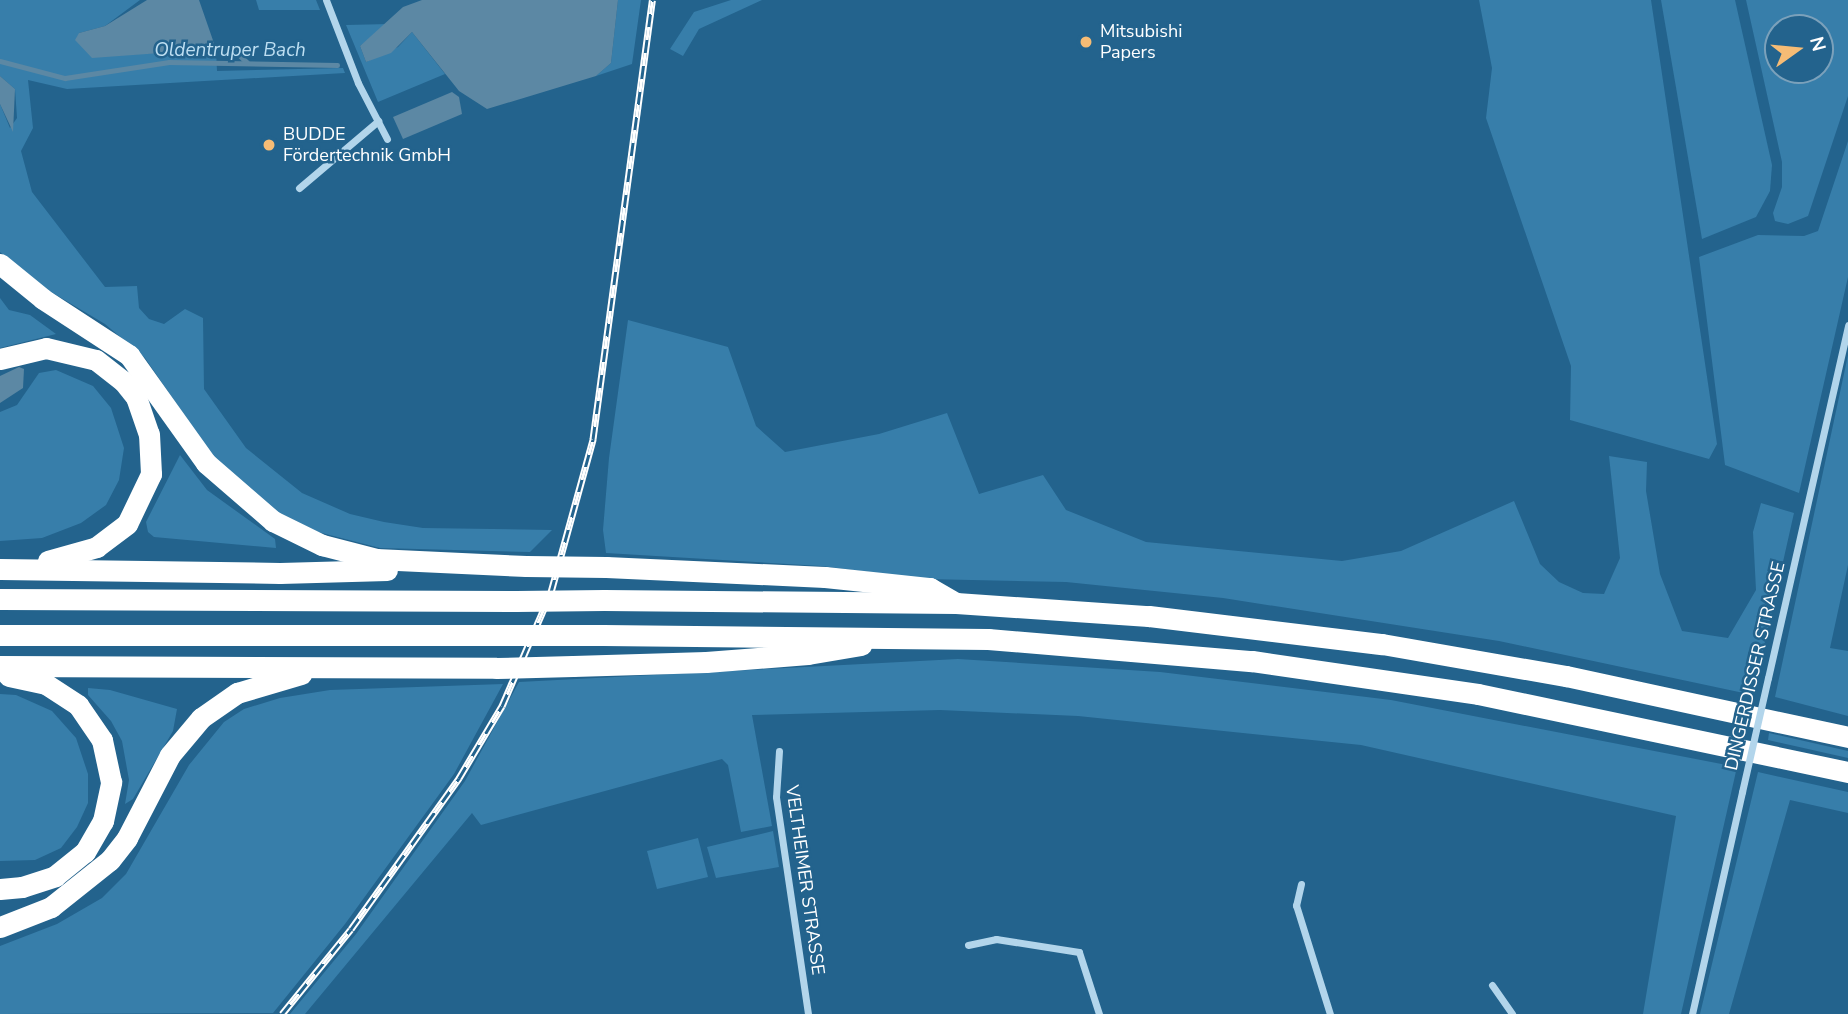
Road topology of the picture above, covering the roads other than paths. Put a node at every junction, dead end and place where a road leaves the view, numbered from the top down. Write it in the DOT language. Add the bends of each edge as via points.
graph roads {
  1 [pos="326,0"];
  2 [pos="377,121"];
  3 [pos="387,139"];
  4 [pos="299,188"];
  5 [pos="0,264"];
  6 [pos="1848,325"];
  7 [pos="0,359"];
  8 [pos="438,565"];
  9 [pos="0,567"];
  10 [pos="0,599"];
  11 [pos="956,603"];
  12 [pos="0,635"];
  13 [pos="908,636"];
  14 [pos="0,666"];
  15 [pos="348,669"];
  16 [pos="0,675"];
  17 [pos="1848,737"];
  18 [pos="779,751"];
  19 [pos="1848,772"];
  20 [pos="1301,884"];
  21 [pos="0,888"];
  22 [pos="0,927"];
  23 [pos="968,945"];
  24 [pos="1492,985"];
  25 [pos="808,1014"];
  26 [pos="1099,1014"];
  27 [pos="1330,1014"];
  28 [pos="1512,1014"];
  29 [pos="1692,1014"];
  1 -- 2 [label="street"];
  2 -- 3 [label="street"];
  2 -- 4 [label="street"];
  5 -- 8 [label="highway" via="129,355 163,396 206,463 273,521 346,552"];
  6 -- 29 [label="street, DINGERDISSER STRASSE, bridge"];
  7 -- 9 [label="highway" via="46,348 96,360 136,397 152,452 145,494 114,536 58,560"];
  8 -- 9 [label="highway" via="280,573"];
  8 -- 11 [label="highway, bridge" via="825,577 930,588"];
  10 -- 11 [label="highway, bridge"];
  11 -- 17 [label="highway" via="1149,616 1382,644 1566,676"];
  12 -- 13 [label="highway, bridge"];
  13 -- 15 [label="highway, bridge" via="808,654 601,665"];
  13 -- 19 [label="highway" via="1129,648 1377,678 1589,716"];
  14 -- 15 [label="highway"];
  15 -- 22 [label="highway" via="280,678 219,705 186,733 127,838 101,869 51,907"];
  16 -- 21 [label="highway" via="46,684 78,705 102,740 111,782 103,821 85,852 55,876 22,887"];
  18 -- 25 [label="street, VELTHEIMER STRASSE" via="775,797"];
  20 -- 27 [label="street" via="1296,905"];
  23 -- 26 [label="street" via="996,939 1079,952"];
  24 -- 28 [label="street"];
}
